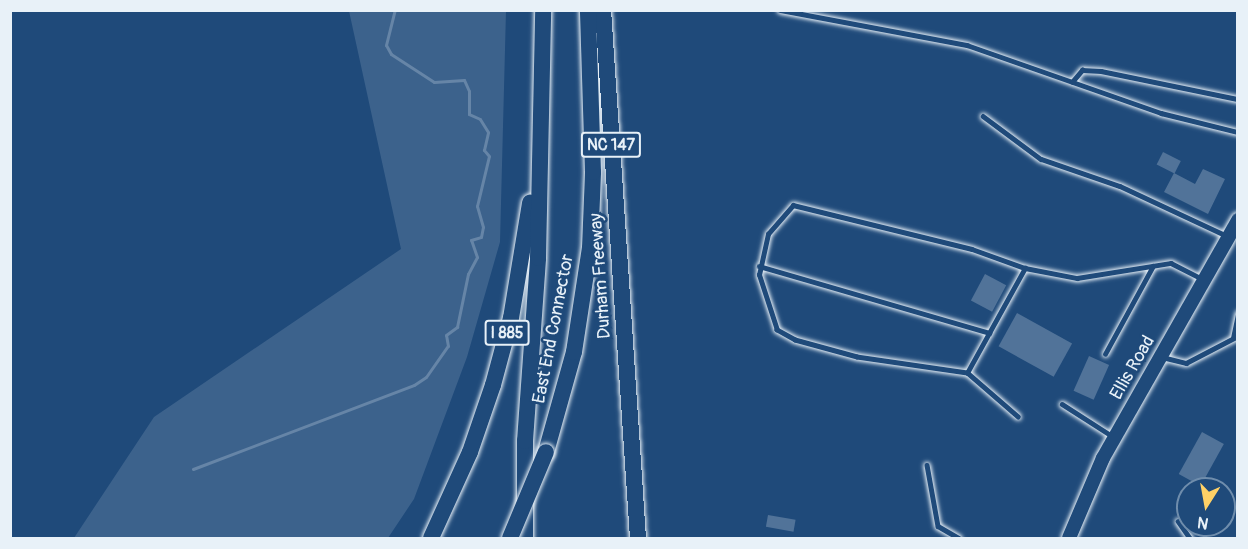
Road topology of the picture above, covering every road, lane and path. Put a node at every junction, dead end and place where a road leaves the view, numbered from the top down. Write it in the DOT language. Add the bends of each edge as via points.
graph roads {
  1 [pos="543,10"];
  2 [pos="588,10"];
  3 [pos="603,10"];
  4 [pos="780,10"];
  5 [pos="1072,82"];
  6 [pos="1238,99"];
  7 [pos="541,116"];
  8 [pos="983,116"];
  9 [pos="1238,132"];
  10 [pos="1238,220"];
  11 [pos="1228,237"];
  12 [pos="759,266"];
  13 [pos="1153,266"];
  14 [pos="1025,268"];
  15 [pos="1204,279"];
  16 [pos="1238,314"];
  17 [pos="989,333"];
  18 [pos="1235,337"];
  19 [pos="1105,354"];
  20 [pos="1160,357"];
  21 [pos="967,373"];
  22 [pos="1062,404"];
  23 [pos="1018,417"];
  24 [pos="1114,437"];
  25 [pos="927,465"];
  26 [pos="431,538"];
  27 [pos="510,538"];
  28 [pos="525,538"];
  29 [pos="639,538"];
  30 [pos="959,538"];
  31 [pos="1069,538"];
  1 -- 7 [label="highway, I 885"];
  2 -- 27 [label="highway, East End Connector, bridge" via="590,248 574,352 546,452"];
  3 -- 29 [label="highway, Durham Freeway / NC 147"];
  4 -- 5 [label="lane" via="968,45"];
  5 -- 6 [label="lane" via="1082,70 1101,71"];
  5 -- 9 [label="lane" via="1161,113"];
  7 -- 26 [label="highway, I 885" via="524,247 502,352 470,452"];
  7 -- 28 [label="highway" via="538,268 525,441"];
  8 -- 11 [label="lane" via="1041,159 1120,186"];
  10 -- 11 [label="main road, Ellis Road"];
  11 -- 15 [label="main road, Ellis Road"];
  12 -- 14 [label="lane" via="768,234 793,205 972,249"];
  12 -- 17 [label="lane"];
  12 -- 21 [label="lane" via="777,330 795,340 857,357"];
  13 -- 14 [label="lane" via="1077,278"];
  13 -- 15 [label="lane" via="1171,263"];
  13 -- 19 [label="lane"];
  14 -- 17 [label="lane"];
  15 -- 20 [label="main road, Ellis Road"];
  16 -- 18 [label="lane"];
  17 -- 21 [label="lane"];
  18 -- 20 [label="lane" via="1186,363"];
  20 -- 24 [label="main road, Ellis Road"];
  21 -- 23 [label="lane"];
  22 -- 24 [label="lane"];
  24 -- 31 [label="main road, Ellis Road"];
  25 -- 30 [label="lane" via="938,526"];
}
